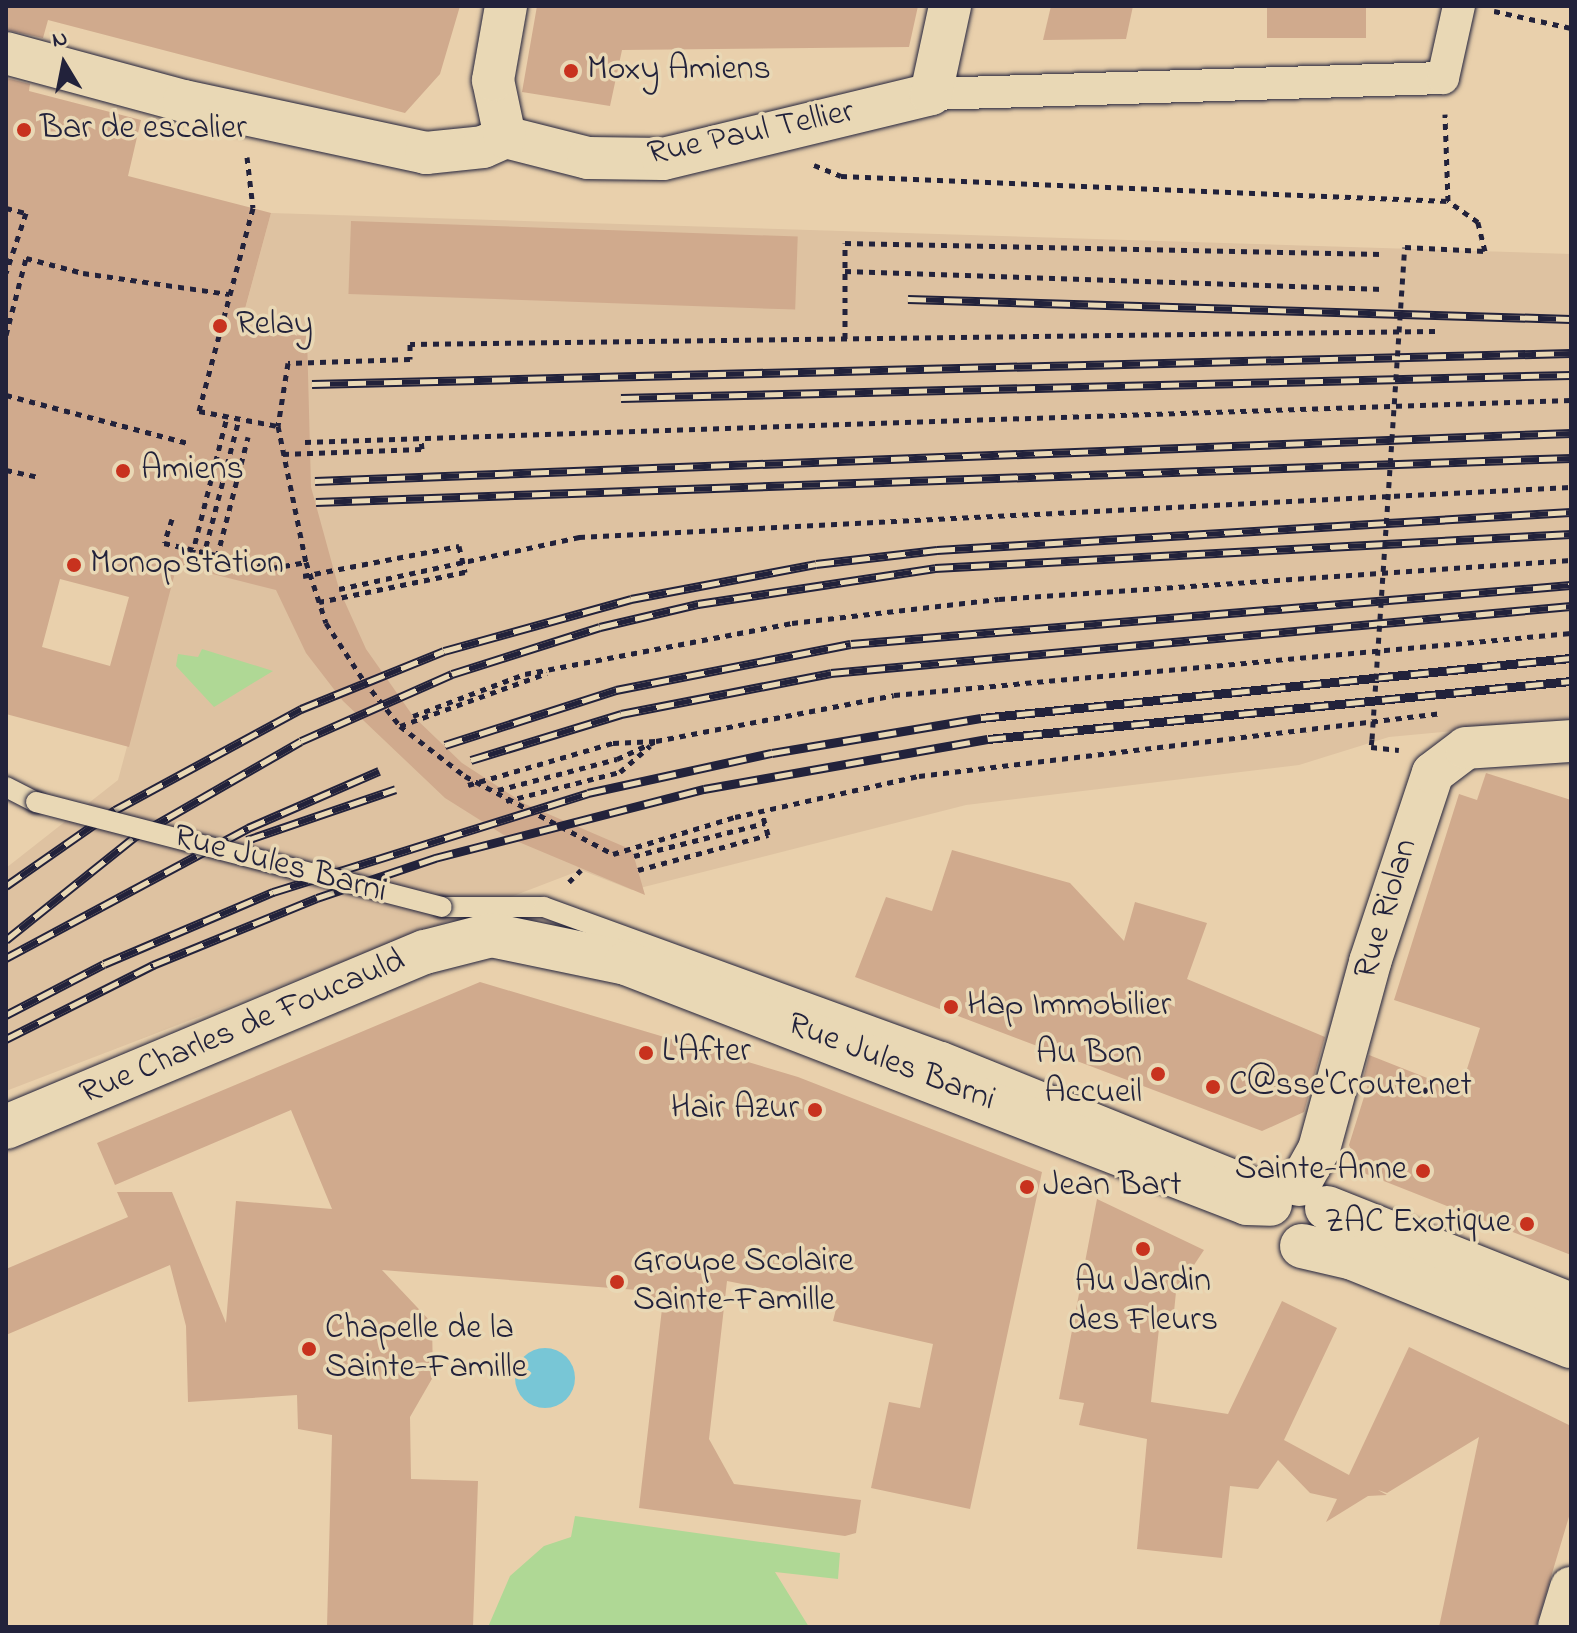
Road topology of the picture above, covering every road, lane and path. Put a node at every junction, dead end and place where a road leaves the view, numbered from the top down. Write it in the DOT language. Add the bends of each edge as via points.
graph roads {
  1 [pos="506,6"];
  2 [pos="950,6"];
  3 [pos="1473,8"];
  4 [pos="1571,28"];
  5 [pos="6,53"];
  6 [pos="1443,78"];
  7 [pos="931,94"];
  8 [pos="505,137"];
  9 [pos="746,139"];
  10 [pos="1448,201"];
  11 [pos="6,208"];
  12 [pos="253,208"];
  13 [pos="1382,254"];
  14 [pos="845,271"];
  15 [pos="6,273"];
  16 [pos="1384,289"];
  17 [pos="229,294"];
  18 [pos="1435,331"];
  19 [pos="6,335"];
  20 [pos="845,339"];
  21 [pos="6,395"];
  22 [pos="1571,400"];
  23 [pos="227,417"];
  24 [pos="239,419"];
  25 [pos="278,426"];
  26 [pos="248,437"];
  27 [pos="421,440"];
  28 [pos="305,442"];
  29 [pos="191,444"];
  30 [pos="283,454"];
  31 [pos="6,470"];
  32 [pos="38,477"];
  33 [pos="1571,487"];
  34 [pos="172,519"];
  35 [pos="192,555"];
  36 [pos="217,557"];
  37 [pos="203,558"];
  38 [pos="1571,560"];
  39 [pos="306,562"];
  40 [pos="462,562"];
  41 [pos="303,576"];
  42 [pos="339,589"];
  43 [pos="319,602"];
  44 [pos="1571,633"];
  45 [pos="555,669"];
  46 [pos="1450,713"];
  47 [pos="413,716"];
  48 [pos="400,726"];
  49 [pos="656,741"];
  50 [pos="1571,741"];
  51 [pos="1413,751"];
  52 [pos="468,785"];
  53 [pos="6,787"];
  54 [pos="498,790"];
  55 [pos="506,801"];
  56 [pos="762,812"];
  57 [pos="765,823"];
  58 [pos="634,856"];
  59 [pos="638,870"];
  60 [pos="442,907"];
  61 [pos="482,936"];
  62 [pos="6,1127"];
  63 [pos="1302,1209"];
  64 [pos="1571,1305"];
  65 [pos="1571,1325"];
  66 [pos="1571,1346"];
  67 [pos="1571,1588"];
  68 [pos="1559,1627"];
  1 -- 8 [label="street" via="493,80"];
  2 -- 7 [label="street"];
  3 -- 4 [label="path"];
  3 -- 6 [label="street"];
  5 -- 8 [label="street" via="426,153 483,147"];
  6 -- 7 [label="street"];
  6 -- 10 [label="path"];
  7 -- 9 [label="street, Rue Paul Tellier"];
  8 -- 9 [label="street, Rue Paul Tellier" via="588,158 663,159"];
  9 -- 10 [label="path" via="841,176"];
  10 -- 51 [label="path, bridge" via="1478,222 1485,251 1405,247 1371,747"];
  11 -- 15 [label="path" via="26,213"];
  12 -- 17 [label="path"];
  13 -- 14 [label="path" via="845,243"];
  14 -- 16 [label="path"];
  14 -- 20 [label="path"];
  17 -- 19 [label="path" via="83,273 26,258"];
  17 -- 23 [label="path" via="199,411"];
  18 -- 20 [label="path"];
  20 -- 25 [label="path" via="410,344 410,359 288,363"];
  21 -- 29 [label="path"];
  22 -- 27 [label="path"];
  23 -- 24 [label="path"];
  23 -- 35 [label="path"];
  24 -- 25 [label="path"];
  24 -- 37 [label="path"];
  25 -- 30 [label="path"];
  26 -- 36 [label="path"];
  27 -- 28 [label="path"];
  27 -- 30 [label="path" via="422,449"];
  30 -- 39 [label="path"];
  31 -- 32 [label="path"];
  33 -- 40 [label="path" via="579,537"];
  34 -- 36 [label="path" via="164,543"];
  36 -- 39 [label="path" via="272,568"];
  38 -- 45 [label="path" via="999,599 792,623"];
  39 -- 43 [label="path"];
  40 -- 41 [label="path" via="459,546"];
  40 -- 42 [label="path"];
  40 -- 43 [label="path" via="465,572"];
  43 -- 48 [label="path" via="351,662"];
  44 -- 49 [label="path" via="894,695"];
  45 -- 47 [label="path"];
  45 -- 48 [label="path"];
  46 -- 56 [label="path" via="1359,719 919,776"];
  48 -- 55 [label="path"];
  49 -- 52 [label="path" via="613,743"];
  49 -- 54 [label="path" via="617,759"];
  49 -- 55 [label="path" via="620,772"];
  50 -- 63 [label="street, Rue Riolan" via="1466,748 1433,773 1370,962"];
  53 -- 60 [label="lane, Rue Jules Barni, bridge" via="36,802"];
  55 -- 56 [label="path" via="613,854"];
  56 -- 57 [label="path"];
  57 -- 58 [label="path"];
  57 -- 59 [label="path" via="768,835"];
  60 -- 61 [label="lane, Rue Jules Barni"];
  60 -- 63 [label="lane" via="544,907 943,1052 1259,1184"];
  61 -- 62 [label="main road, Rue Charles de Foucauld" via="425,952"];
  61 -- 63 [label="main road, Rue Jules Barni" via="533,939 626,963 1235,1199"];
  63 -- 64 [label="main road, Rue Jules Barni"];
  63 -- 65 [label="lane"];
  63 -- 66 [label="main road, Rue Jules Barni" via="1353,1258"];
  67 -- 68 [label="street"];
}
